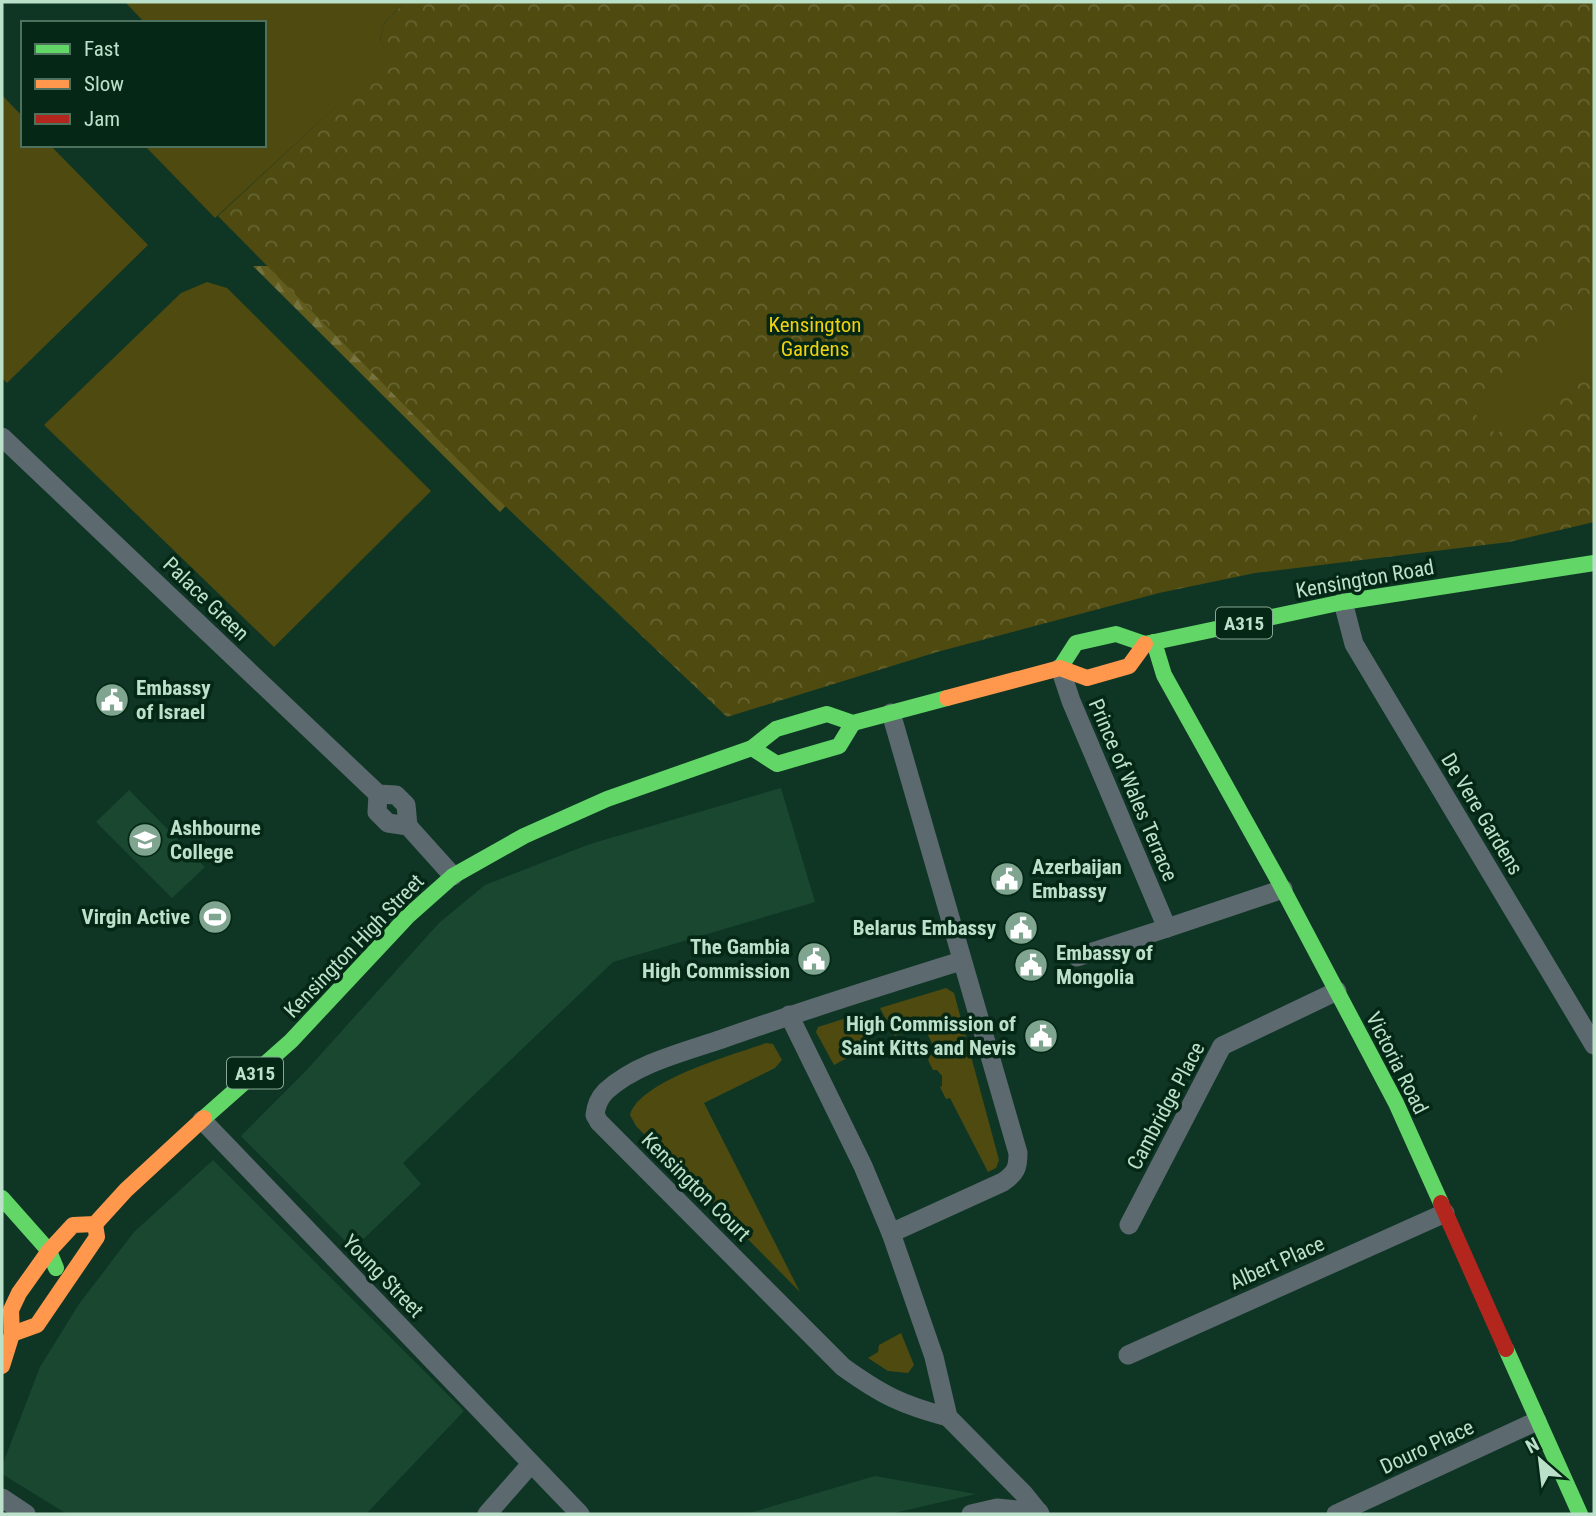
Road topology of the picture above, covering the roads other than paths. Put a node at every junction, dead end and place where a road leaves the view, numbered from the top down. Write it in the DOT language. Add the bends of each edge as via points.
graph roads {
  1 [pos="2,438"];
  2 [pos="1592,567"];
  3 [pos="1343,602"];
  4 [pos="1150,643"];
  5 [pos="1060,668"];
  6 [pos="891,713"];
  7 [pos="853,723"];
  8 [pos="752,748"];
  9 [pos="453,876"];
  10 [pos="1283,888"];
  11 [pos="1167,928"];
  12 [pos="1077,957"];
  13 [pos="961,961"];
  14 [pos="1337,991"];
  15 [pos="789,1015"];
  16 [pos="1594,1045"];
  17 [pos="202,1120"];
  18 [pos="2,1198"];
  19 [pos="1445,1213"];
  20 [pos="95,1224"];
  21 [pos="1129,1225"];
  22 [pos="891,1233"];
  23 [pos="92,1245"];
  24 [pos="49,1251"];
  25 [pos="60,1290"];
  26 [pos="7,1330"];
  27 [pos="1128,1354"];
  28 [pos="2,1366"];
  29 [pos="948,1417"];
  30 [pos="1537,1421"];
  31 [pos="531,1464"];
  32 [pos="2,1498"];
  33 [pos="1039,1513"];
  34 [pos="26,1514"];
  35 [pos="487,1514"];
  36 [pos="580,1514"];
  37 [pos="971,1514"];
  38 [pos="1336,1514"];
  39 [pos="1580,1514"];
  1 -- 9 [label="street, Palace Green" via="378,794 396,795 406,805 408,826"];
  2 -- 3 [label="main road, Kensington Road / A315"];
  3 -- 4 [label="main road, Kensington Road / A315"];
  3 -- 16 [label="street, De Vere Gardens" via="1354,644"];
  4 -- 5 [label="main road, A315" via="1129,666 1087,678"];
  4 -- 5 [label="main road, Kensington Road / A315" via="1116,634 1076,643"];
  4 -- 10 [label="main road, Victoria Road"];
  5 -- 6 [label="main road, A315"];
  5 -- 11 [label="street, Prince of Wales Terrace"];
  6 -- 7 [label="main road, A315"];
  6 -- 13 [label="street"];
  7 -- 8 [label="main road, A315" via="827,714 806,719 771,731"];
  7 -- 8 [label="main road" via="839,746 777,764"];
  8 -- 9 [label="main road, Kensington High Street / A315" via="595,804 524,836"];
  9 -- 17 [label="main road, Kensington High Street / A315" via="408,915 291,1041"];
  10 -- 11 [label="street"];
  10 -- 14 [label="main road, Victoria Road"];
  11 -- 12 [label="street"];
  13 -- 15 [label="street, Kensington Court"];
  13 -- 22 [label="street" via="1018,1166 1003,1182"];
  14 -- 19 [label="main road, Victoria Road"];
  14 -- 21 [label="street, Cambridge Place" via="1222,1046"];
  15 -- 22 [label="street"];
  15 -- 29 [label="street, Kensington Court" via="635,1072 607,1090 595,1115 843,1367 878,1392"];
  17 -- 20 [label="main road, Kensington High Street / A315"];
  17 -- 31 [label="street, Young Street"];
  18 -- 24 [label="main road"];
  19 -- 27 [label="street, Albert Place"];
  19 -- 30 [label="main road, Victoria Road"];
  20 -- 23 [label="main road" via="97,1237"];
  20 -- 24 [label="main road, Kensington High Street / A315" via="73,1225"];
  22 -- 29 [label="street" via="934,1357"];
  23 -- 24 [label="main road" via="69,1252"];
  23 -- 25 [label="main road"];
  24 -- 25 [label="main road"];
  24 -- 26 [label="main road, Kensington High Street / A315" via="19,1293"];
  25 -- 26 [label="main road" via="37,1325"];
  26 -- 28 [label="main road, Kensington High Street / A315"];
  29 -- 33 [label="street"];
  30 -- 38 [label="street, Douro Place"];
  30 -- 39 [label="main road, Victoria Road"];
  31 -- 35 [label="street"];
  31 -- 36 [label="street, Young Street"];
  32 -- 34 [label="street"];
  33 -- 37 [label="street" via="997,1508"];
}
